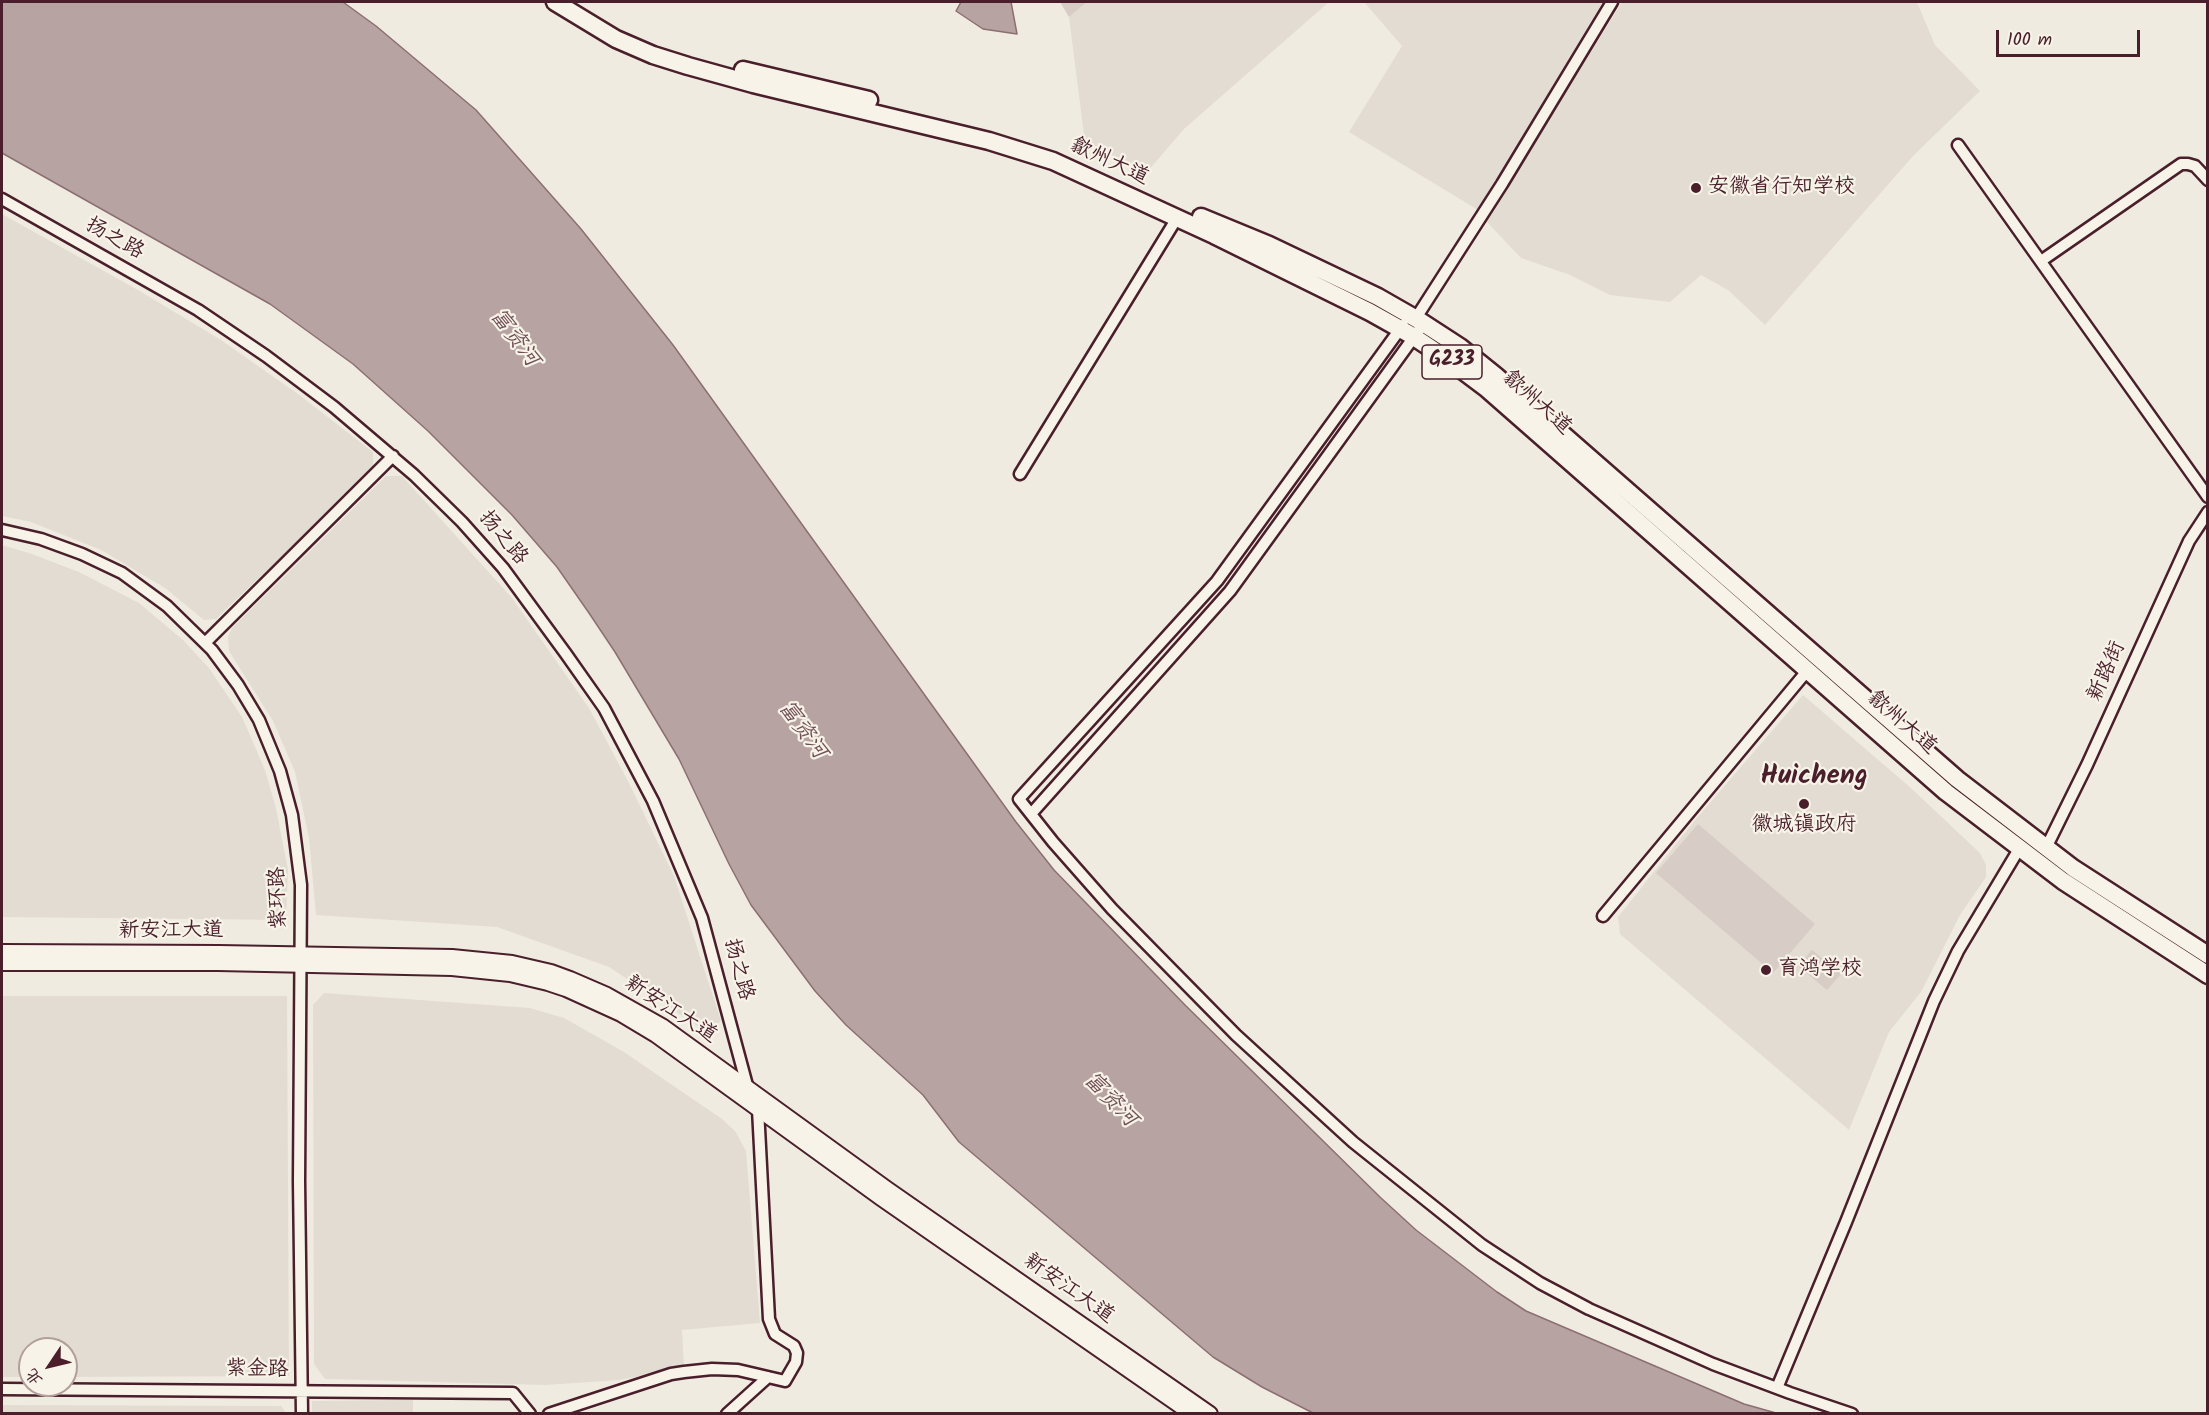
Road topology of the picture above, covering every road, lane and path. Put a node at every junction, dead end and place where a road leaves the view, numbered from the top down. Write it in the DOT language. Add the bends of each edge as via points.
graph roads {
  1 [pos="555,2"];
  2 [pos="575,2"];
  3 [pos="1612,2"];
  4 [pos="1958,145"];
  5 [pos="2208,180"];
  6 [pos="2,199"];
  7 [pos="1177,218"];
  8 [pos="2041,261"];
  9 [pos="1413,324"];
  10 [pos="393,456"];
  11 [pos="1020,474"];
  12 [pos="2208,497"];
  13 [pos="2208,512"];
  14 [pos="2,530"];
  15 [pos="205,643"];
  16 [pos="1807,671"];
  17 [pos="1031,814"];
  18 [pos="2046,848"];
  19 [pos="2019,849"];
  20 [pos="1603,916"];
  21 [pos="2,952"];
  22 [pos="2208,955"];
  23 [pos="300,960"];
  24 [pos="2,963"];
  25 [pos="2208,975"];
  26 [pos="748,1089"];
  27 [pos="758,1109"];
  28 [pos="768,1377"];
  29 [pos="1777,1388"];
  30 [pos="2,1389"];
  31 [pos="302,1391"];
  32 [pos="302,1413"];
  33 [pos="530,1413"];
  34 [pos="549,1413"];
  35 [pos="727,1413"];
  36 [pos="1192,1413"];
  37 [pos="1210,1413"];
  38 [pos="1852,1413"];
  1 -- 7 [label="highway, 歙州大道 / G233" via="598,29 652,55 724,77 1026,152"];
  2 -- 9 [label="highway, 歙州大道 / G233" via="639,37 692,55 992,130 1057,151 1269,245"];
  3 -- 9 [label="street"];
  4 -- 8 [label="street"];
  5 -- 8 [label="street" via="2195,166 2181,164"];
  6 -- 10 [label="street, 扬之路" via="207,315 300,380"];
  7 -- 9 [label="highway, 歙州大道 / G233"];
  7 -- 11 [label="street"];
  8 -- 12 [label="street"];
  9 -- 16 [label="highway, 歙州大道 / G233" via="1450,361 1486,388"];
  9 -- 17 [label="street" via="1230,591"];
  9 -- 17 [label="street" via="1217,581 1019,799"];
  9 -- 18 [label="highway, 歙州大道 / G233" via="1460,347 1496,376 1922,750"];
  10 -- 15 [label="street"];
  10 -- 26 [label="street, 扬之路" via="448,507 503,568 586,681 620,737 653,801 702,918"];
  13 -- 18 [label="street, 新路街" via="2189,541 2088,765"];
  14 -- 15 [label="street, 紫环路" via="62,545 122,573 167,606"];
  15 -- 23 [label="street, 紫环路" via="255,712 287,793 299,861"];
  16 -- 19 [label="highway, 歙州大道 / G233" via="1937,785"];
  16 -- 20 [label="street"];
  17 -- 29 [label="street" via="1128,926 1236,1035 1353,1142 1482,1245 1581,1305"];
  18 -- 22 [label="highway, 歙州大道 / G233"];
  19 -- 25 [label="highway, 歙州大道 / G233"];
  19 -- 29 [label="street" via="1968,934 1934,1001"];
  21 -- 23 [label="main road, 新安江大道"];
  23 -- 24 [label="main road, 新安江大道"];
  23 -- 26 [label="main road, 新安江大道" via="472,958 551,972 644,1015"];
  23 -- 27 [label="main road, 新安江大道" via="471,969 548,982 639,1024"];
  23 -- 31 [label="street, 紫环路" via="298,1181"];
  26 -- 37 [label="main road, 新安江大道"];
  27 -- 28 [label="street" via="769,1319 775,1334 794,1346 798,1356 785,1381"];
  27 -- 36 [label="main road, 新安江大道"];
  28 -- 34 [label="street" via="725,1369 671,1374"];
  28 -- 35 [label="street"];
  29 -- 38 [label="street"];
  30 -- 31 [label="street, 紫金路"];
  31 -- 32 [label="street, 紫环路"];
  31 -- 33 [label="street, 紫金路" via="513,1393"];
}
